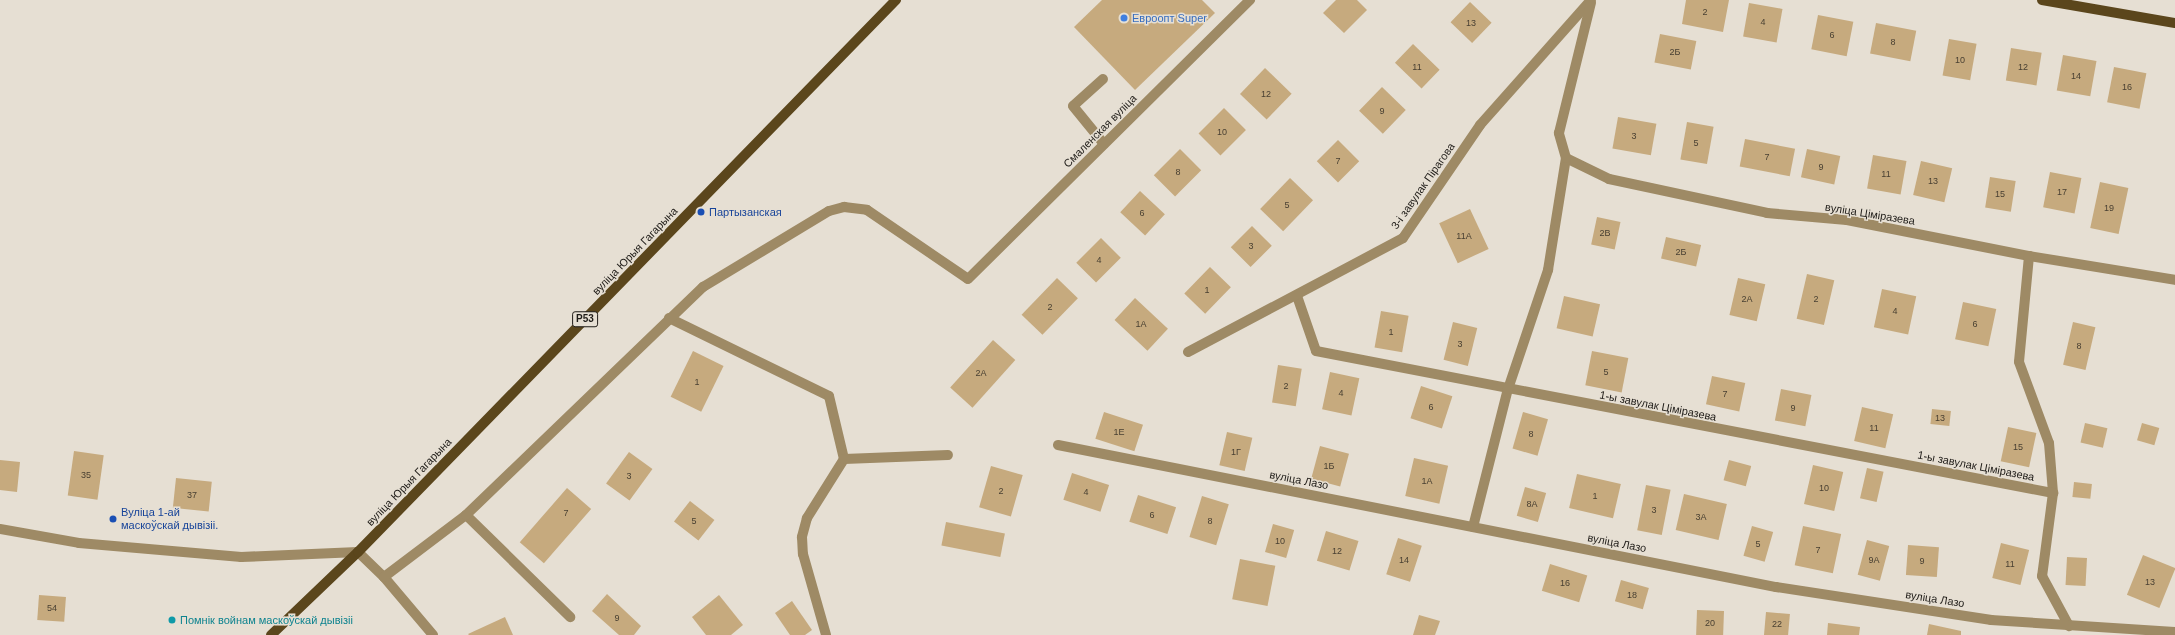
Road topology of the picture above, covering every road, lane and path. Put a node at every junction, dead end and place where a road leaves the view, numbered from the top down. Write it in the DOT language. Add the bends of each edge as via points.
graph roads {
  1 [pos="896,0"];
  2 [pos="1250,0"];
  3 [pos="2042,0"];
  4 [pos="1591,1"];
  5 [pos="2175,23"];
  6 [pos="1103,79"];
  7 [pos="1104,144"];
  8 [pos="1566,158"];
  9 [pos="2029,256"];
  10 [pos="2175,280"];
  11 [pos="1297,296"];
  12 [pos="669,318"];
  13 [pos="1188,352"];
  14 [pos="1508,389"];
  15 [pos="1058,445"];
  16 [pos="948,455"];
  17 [pos="844,459"];
  18 [pos="2053,493"];
  19 [pos="466,515"];
  20 [pos="1473,527"];
  21 [pos="0,529"];
  22 [pos="358,552"];
  23 [pos="384,577"];
  24 [pos="570,617"];
  25 [pos="2069,626"];
  26 [pos="2175,632"];
  27 [pos="271,635"];
  28 [pos="433,635"];
  29 [pos="826,635"];
  1 -- 22 [label="main road, вуліца Юрыя Гагарына / Р53"];
  2 -- 7 [label="street, Смаленская вуліца"];
  3 -- 5 [label="main road"];
  4 -- 8 [label="street" via="1559,133"];
  4 -- 11 [label="street, 3-і завулак Пірагова" via="1480,125 1403,238"];
  6 -- 7 [label="street" via="1073,106"];
  7 -- 12 [label="street, Смаленская вуліца" via="968,279 867,210 844,207 829,211 739,264 703,287"];
  8 -- 9 [label="street, вуліца Ціміразева" via="1609,179 1767,213 1847,220"];
  8 -- 14 [label="street" via="1548,270"];
  9 -- 10 [label="street, вуліца Ціміразева"];
  9 -- 18 [label="street" via="2019,362 2049,442"];
  11 -- 13 [label="street, 3-і завулак Пірагова"];
  11 -- 14 [label="street, 1-ы завулак Ціміразева" via="1316,351"];
  12 -- 17 [label="street" via="829,396"];
  12 -- 19 [label="street"];
  14 -- 18 [label="street, 1-ы завулак Ціміразева"];
  14 -- 20 [label="street"];
  15 -- 20 [label="street, вуліца Лазо"];
  16 -- 17 [label="street"];
  17 -- 29 [label="street" via="807,518 802,537 803,554"];
  18 -- 25 [label="street" via="2042,576"];
  19 -- 23 [label="street"];
  19 -- 24 [label="street"];
  20 -- 25 [label="street, вуліца Лазо" via="1776,587 1991,620"];
  21 -- 22 [label="street" via="79,543 241,557"];
  22 -- 23 [label="street"];
  22 -- 27 [label="main road, вуліца Юрыя Гагарына / Р53"];
  23 -- 28 [label="street"];
  25 -- 26 [label="street, вуліца Лазо"];
}
